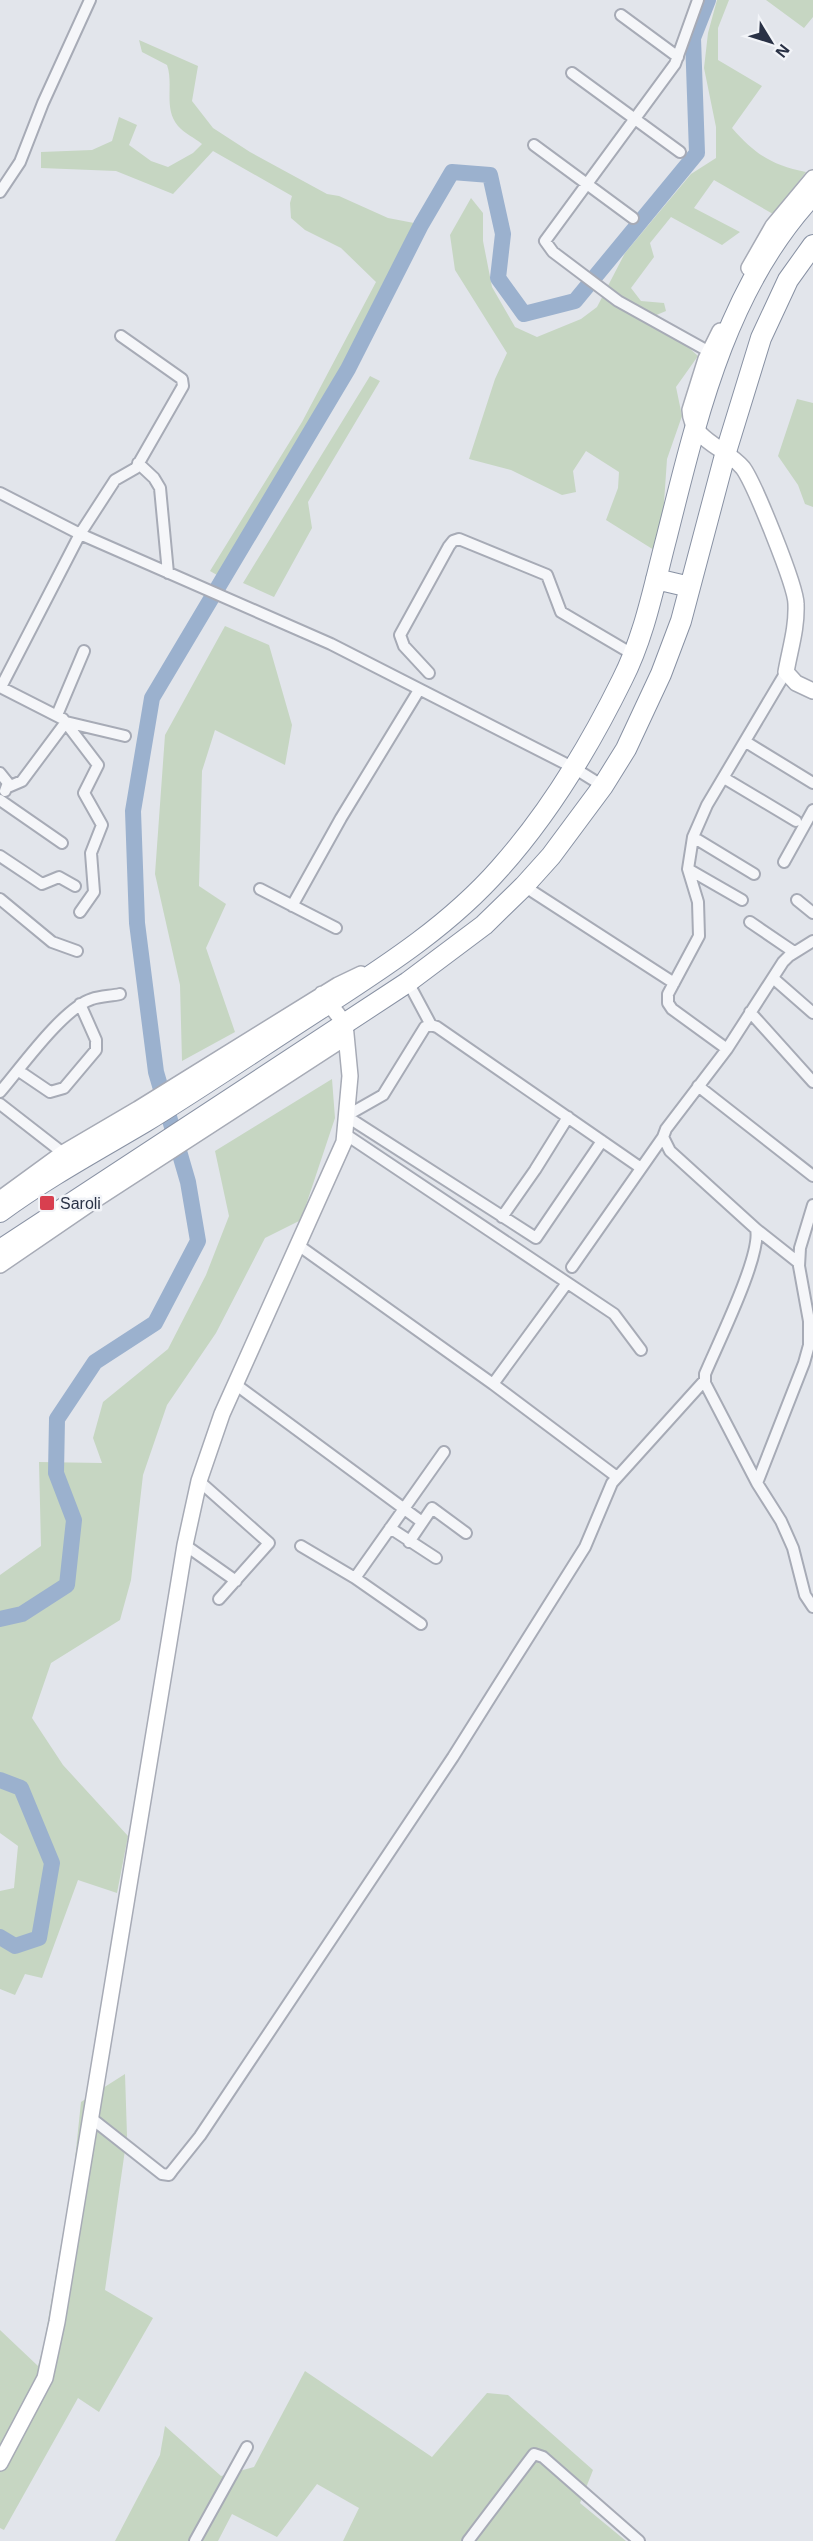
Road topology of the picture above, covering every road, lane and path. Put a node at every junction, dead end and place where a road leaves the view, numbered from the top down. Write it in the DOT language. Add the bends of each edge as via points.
graph roads {
  1 [pos="90,0"];
  2 [pos="698,0"];
  3 [pos="621,15"];
  4 [pos="678,57"];
  5 [pos="572,73"];
  6 [pos="634,118"];
  7 [pos="534,145"];
  8 [pos="680,152"];
  9 [pos="813,178"];
  10 [pos="586,183"];
  11 [pos="0,192"];
  12 [pos="813,195"];
  13 [pos="633,218"];
  14 [pos="813,246"];
  15 [pos="813,258"];
  16 [pos="121,336"];
  17 [pos="713,355"];
  18 [pos="695,429"];
  19 [pos="729,457"];
  20 [pos="138,463"];
  21 [pos="0,493"];
  22 [pos="80,534"];
  23 [pos="168,573"];
  24 [pos="656,579"];
  25 [pos="690,587"];
  26 [pos="84,651"];
  27 [pos="634,655"];
  28 [pos="786,672"];
  29 [pos="429,673"];
  30 [pos="1,687"];
  31 [pos="419,690"];
  32 [pos="813,692"];
  33 [pos="57,715"];
  34 [pos="66,723"];
  35 [pos="125,736"];
  36 [pos="746,742"];
  37 [pos="574,768"];
  38 [pos="0,773"];
  39 [pos="724,778"];
  40 [pos="813,783"];
  41 [pos="603,786"];
  42 [pos="8,788"];
  43 [pos="0,800"];
  44 [pos="813,810"];
  45 [pos="796,821"];
  46 [pos="693,837"];
  47 [pos="62,843"];
  48 [pos="0,856"];
  49 [pos="784,862"];
  50 [pos="688,869"];
  51 [pos="754,874"];
  52 [pos="75,886"];
  53 [pos="524,886"];
  54 [pos="261,890"];
  55 [pos="0,898"];
  56 [pos="742,900"];
  57 [pos="797,900"];
  58 [pos="292,906"];
  59 [pos="80,912"];
  60 [pos="813,913"];
  61 [pos="750,922"];
  62 [pos="336,928"];
  63 [pos="813,941"];
  64 [pos="77,951"];
  65 [pos="794,952"];
  66 [pos="773,978"];
  67 [pos="408,982"];
  68 [pos="674,983"];
  69 [pos="120,994"];
  70 [pos="325,999"];
  71 [pos="80,1004"];
  72 [pos="750,1012"];
  73 [pos="813,1013"];
  74 [pos="431,1025"];
  75 [pos="345,1031"];
  76 [pos="727,1049"];
  77 [pos="19,1071"];
  78 [pos="813,1081"];
  79 [pos="698,1086"];
  80 [pos="0,1092"];
  81 [pos="0,1104"];
  82 [pos="140,1116"];
  83 [pos="346,1116"];
  84 [pos="568,1118"];
  85 [pos="345,1134"];
  86 [pos="663,1137"];
  87 [pos="602,1141"];
  88 [pos="63,1153"];
  89 [pos="154,1155"];
  90 [pos="641,1168"];
  91 [pos="813,1176"];
  92 [pos="0,1199"];
  93 [pos="813,1205"];
  94 [pos="0,1212"];
  95 [pos="502,1217"];
  96 [pos="756,1229"];
  97 [pos="298,1245"];
  98 [pos="0,1250"];
  99 [pos="799,1263"];
  100 [pos="0,1265"];
  101 [pos="572,1267"];
  102 [pos="567,1283"];
  103 [pos="640,1350"];
  104 [pos="235,1384"];
  105 [pos="493,1384"];
  106 [pos="706,1385"];
  107 [pos="444,1452"];
  108 [pos="618,1476"];
  109 [pos="199,1481"];
  110 [pos="757,1483"];
  111 [pos="403,1509"];
  112 [pos="422,1522"];
  113 [pos="390,1528"];
  114 [pos="466,1533"];
  115 [pos="409,1542"];
  116 [pos="185,1545"];
  117 [pos="301,1546"];
  118 [pos="436,1558"];
  119 [pos="355,1578"];
  120 [pos="236,1581"];
  121 [pos="219,1599"];
  122 [pos="813,1607"];
  123 [pos="421,1624"];
  124 [pos="91,2118"];
  125 [pos="247,2448"];
  126 [pos="0,2463"];
  127 [pos="195,2541"];
  128 [pos="468,2541"];
  129 [pos="639,2541"];
  1 -- 11 [label="street" via="20,162"];
  2 -- 4 [label="street"];
  3 -- 4 [label="street"];
  4 -- 6 [label="street"];
  5 -- 6 [label="street"];
  6 -- 8 [label="street"];
  6 -- 10 [label="street"];
  7 -- 10 [label="street"];
  9 -- 17 [label="street" via="773,226 748,271"];
  10 -- 13 [label="street"];
  10 -- 17 [label="street" via="545,241 553,252 618,302"];
  12 -- 17 [label="highway" via="760,266"];
  14 -- 19 [label="highway" via="788,280 761,339"];
  15 -- 19 [label="street" via="764,349"];
  16 -- 20 [label="street" via="183,381"];
  17 -- 18 [label="highway"];
  18 -- 19 [label="street"];
  18 -- 24 [label="highway"];
  19 -- 25 [label="highway"];
  19 -- 28 [label="street" via="741,466 753,487 796,601 795,633"];
  20 -- 22 [label="street" via="132,472 115,480"];
  20 -- 23 [label="street" via="160,488"];
  21 -- 22 [label="street"];
  22 -- 23 [label="street"];
  22 -- 30 [label="street"];
  23 -- 31 [label="street" via="331,644"];
  24 -- 25 [label="highway"];
  24 -- 27 [label="highway"];
  25 -- 41 [label="highway" via="661,674 626,749"];
  26 -- 33 [label="street"];
  27 -- 29 [label="street" via="561,612 547,575 459,539 449,546 400,635 404,646"];
  27 -- 37 [label="highway"];
  28 -- 32 [label="street"];
  28 -- 36 [label="street"];
  30 -- 33 [label="street"];
  31 -- 37 [label="street"];
  31 -- 58 [label="street"];
  33 -- 34 [label="street"];
  34 -- 35 [label="street"];
  34 -- 42 [label="street" via="22,782"];
  34 -- 59 [label="street" via="98,765 84,793 102,825 91,853 94,892"];
  36 -- 39 [label="street"];
  36 -- 40 [label="street"];
  37 -- 41 [label="street"];
  37 -- 70 [label="highway" via="502,867 460,907 396,960"];
  38 -- 42 [label="street"];
  39 -- 45 [label="street"];
  39 -- 46 [label="street"];
  41 -- 53 [label="highway"];
  42 -- 43 [label="street"];
  43 -- 47 [label="street"];
  44 -- 49 [label="street"];
  46 -- 50 [label="street"];
  46 -- 51 [label="street"];
  48 -- 52 [label="street" via="42,884 59,877"];
  50 -- 56 [label="street"];
  50 -- 68 [label="street" via="698,902 699,936"];
  53 -- 67 [label="highway" via="484,925"];
  53 -- 68 [label="street"];
  54 -- 58 [label="street"];
  55 -- 64 [label="street" via="52,942"];
  57 -- 60 [label="street"];
  58 -- 62 [label="street"];
  61 -- 65 [label="street"];
  63 -- 65 [label="street"];
  65 -- 66 [label="street"];
  66 -- 72 [label="street"];
  66 -- 73 [label="street"];
  67 -- 74 [label="street"];
  67 -- 75 [label="highway"];
  68 -- 76 [label="street" via="668,994 672,1009"];
  69 -- 71 [label="street"];
  70 -- 75 [label="street"];
  70 -- 82 [label="highway"];
  71 -- 77 [label="street"];
  71 -- 77 [label="street" via="96,1040 96,1050 64,1088 50,1092"];
  72 -- 76 [label="street"];
  72 -- 78 [label="street"];
  74 -- 83 [label="street" via="425,1028 382,1095"];
  74 -- 84 [label="street"];
  75 -- 83 [label="street" via="350,1076"];
  75 -- 89 [label="highway"];
  76 -- 79 [label="street"];
  77 -- 80 [label="street"];
  79 -- 86 [label="street"];
  79 -- 91 [label="street"];
  81 -- 88 [label="street"];
  82 -- 88 [label="street"];
  82 -- 94 [label="highway"];
  83 -- 85 [label="street"];
  83 -- 95 [label="street"];
  84 -- 87 [label="street"];
  84 -- 95 [label="street"];
  85 -- 97 [label="street"];
  85 -- 102 [label="street"];
  86 -- 90 [label="street"];
  86 -- 96 [label="street" via="670,1151"];
  87 -- 90 [label="street"];
  87 -- 95 [label="street" via="536,1238"];
  88 -- 92 [label="street"];
  89 -- 98 [label="highway"];
  89 -- 100 [label="street"];
  90 -- 101 [label="street"];
  93 -- 99 [label="street"];
  96 -- 99 [label="street"];
  96 -- 106 [label="street" via="751,1263 705,1374"];
  97 -- 104 [label="street"];
  97 -- 105 [label="street"];
  99 -- 110 [label="street" via="809,1345"];
  102 -- 103 [label="street" via="614,1314"];
  102 -- 105 [label="street"];
  104 -- 109 [label="street"];
  104 -- 111 [label="street"];
  105 -- 108 [label="street"];
  106 -- 108 [label="street"];
  106 -- 110 [label="street"];
  107 -- 111 [label="street"];
  108 -- 124 [label="street" via="585,1547 453,1757 200,2136 169,2175 162,2174"];
  109 -- 116 [label="street"];
  109 -- 120 [label="street" via="268,1543"];
  110 -- 122 [label="street" via="781,1521 793,1548 805,1595"];
  111 -- 112 [label="street"];
  111 -- 113 [label="street"];
  112 -- 114 [label="street" via="432,1508"];
  112 -- 115 [label="street"];
  113 -- 115 [label="street"];
  113 -- 119 [label="street"];
  115 -- 118 [label="street"];
  116 -- 120 [label="street"];
  116 -- 124 [label="street"];
  117 -- 119 [label="street"];
  119 -- 123 [label="street"];
  120 -- 121 [label="street"];
  124 -- 126 [label="street" via="45,2378"];
  125 -- 127 [label="street"];
  128 -- 129 [label="street" via="534,2454 543,2457"];
}
